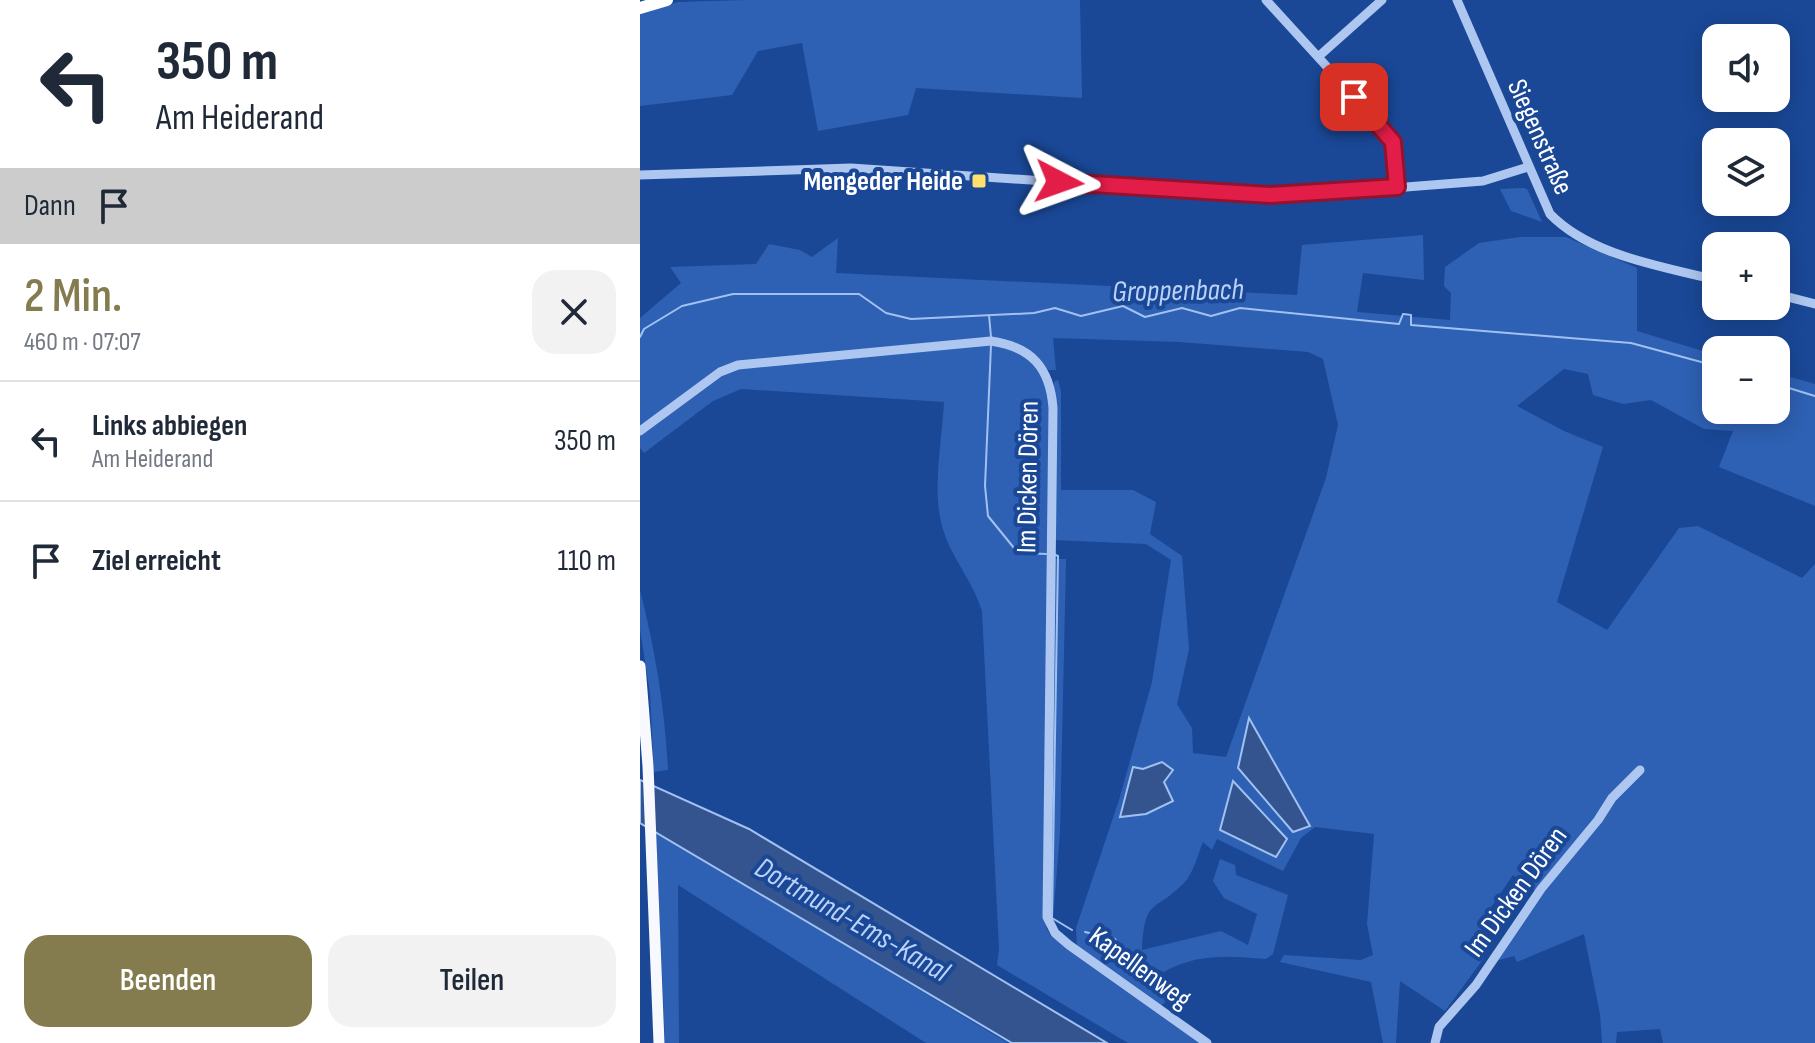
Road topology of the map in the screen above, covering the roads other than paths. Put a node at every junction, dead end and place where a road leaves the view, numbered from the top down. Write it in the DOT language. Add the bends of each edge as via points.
graph roads {
  1 [pos="667,0"];
  2 [pos="1266,0"];
  3 [pos="1382,0"];
  4 [pos="1457,0"];
  5 [pos="640,8"];
  6 [pos="1318,57"];
  7 [pos="1528,167"];
  8 [pos="640,175"];
  9 [pos="1397,187"];
  10 [pos="1702,276"];
  11 [pos="1790,298"];
  12 [pos="1815,304"];
  13 [pos="640,431"];
  14 [pos="640,666"];
  15 [pos="1640,770"];
  16 [pos="1049,926"];
  17 [pos="659,1043"];
  18 [pos="1207,1043"];
  19 [pos="1435,1043"];
  1 -- 5 [label="highway"];
  2 -- 6 [label="street"];
  3 -- 6 [label="street"];
  4 -- 7 [label="street, Siegenstraße"];
  6 -- 9 [label="street" via="1391,137"];
  7 -- 9 [label="street" via="1495,179"];
  7 -- 10 [label="street, Siegenstraße" via="1544,204 1563,228 1625,256"];
  8 -- 9 [label="street" via="851,168 1270,195"];
  11 -- 12 [label="street"];
  13 -- 16 [label="street, Im Dicken Dören" via="720,372 738,365 991,341 1025,351 1045,372 1053,408"];
  14 -- 17 [label="main road"];
  15 -- 19 [label="street, Im Dicken Dören" via="1541,889 1476,985 1439,1027"];
  16 -- 18 [label="street, Kapellenweg"];
}
